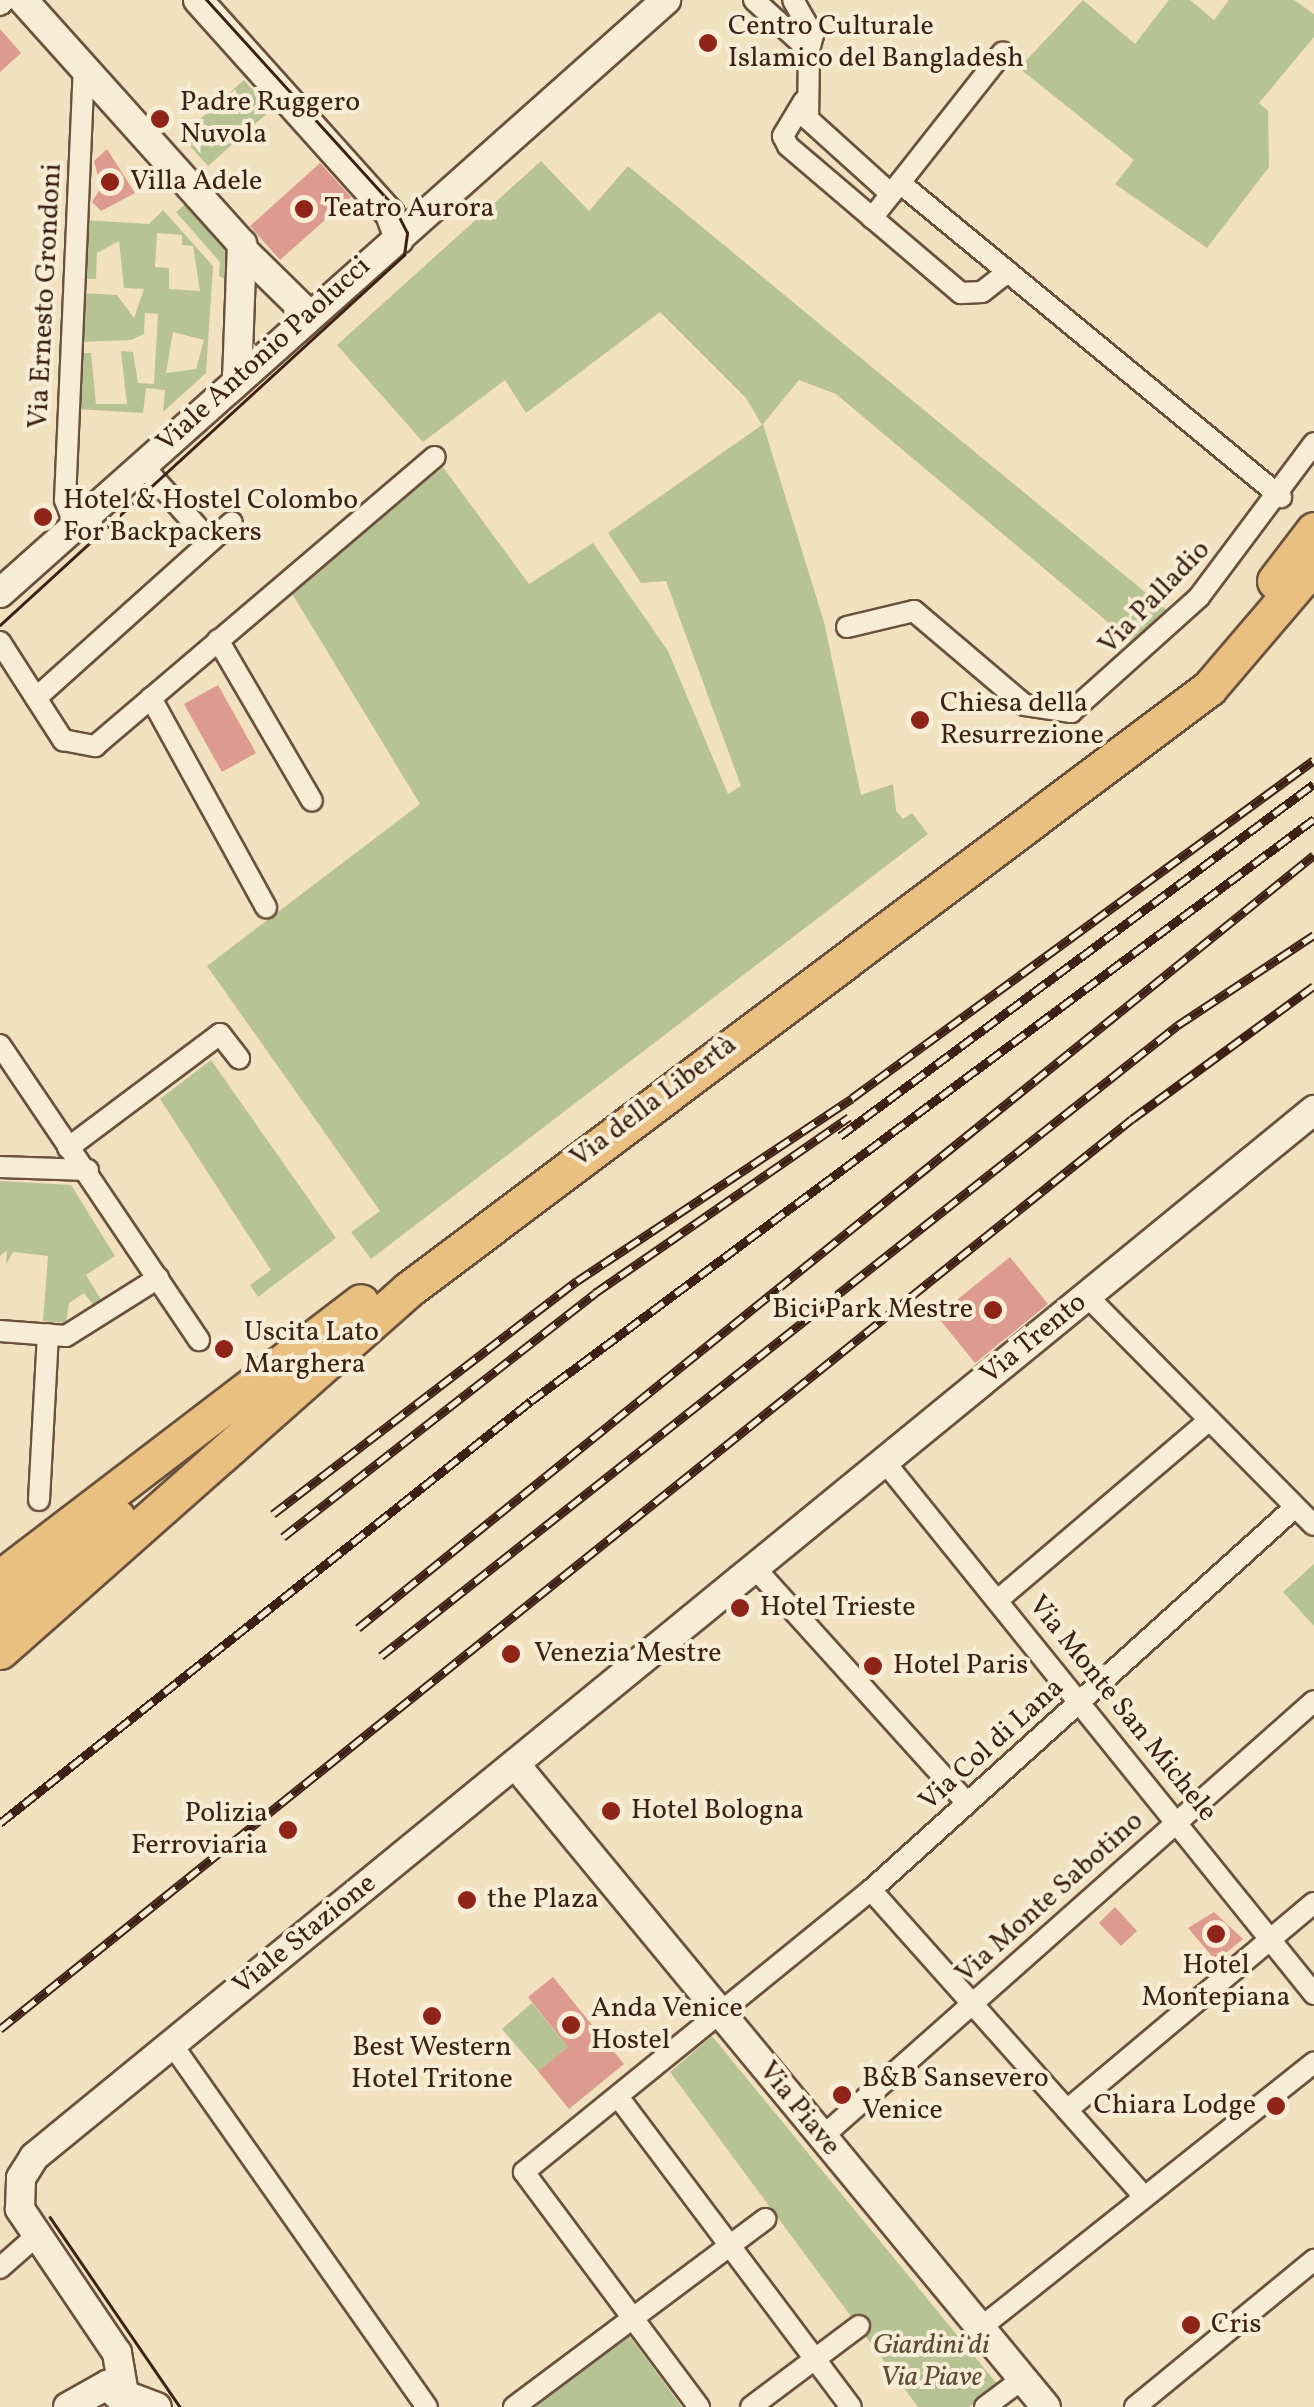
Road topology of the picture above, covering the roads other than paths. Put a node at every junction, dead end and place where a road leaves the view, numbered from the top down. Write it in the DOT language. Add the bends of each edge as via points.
graph roads {
  1 [pos="6,0"];
  2 [pos="24,0"];
  3 [pos="198,0"];
  4 [pos="666,0"];
  5 [pos="754,0"];
  6 [pos="793,0"];
  7 [pos="0,5"];
  8 [pos="809,50"];
  9 [pos="1003,52"];
  10 [pos="84,67"];
  11 [pos="804,101"];
  12 [pos="896,189"];
  13 [pos="872,218"];
  14 [pos="399,239"];
  15 [pos="245,252"];
  16 [pos="1008,272"];
  17 [pos="309,314"];
  18 [pos="237,380"];
  19 [pos="1314,443"];
  20 [pos="435,457"];
  21 [pos="142,465"];
  22 [pos="1281,496"];
  23 [pos="232,522"];
  24 [pos="75,526"];
  25 [pos="1314,530"];
  26 [pos="210,541"];
  27 [pos="1314,565"];
  28 [pos="0,593"];
  29 [pos="847,627"];
  30 [pos="218,640"];
  31 [pos="0,642"];
  32 [pos="36,698"];
  33 [pos="151,698"];
  34 [pos="312,802"];
  35 [pos="266,907"];
  36 [pos="0,1045"];
  37 [pos="238,1058"];
  38 [pos="1314,1110"];
  39 [pos="68,1148"];
  40 [pos="0,1168"];
  41 [pos="88,1170"];
  42 [pos="158,1278"];
  43 [pos="409,1289"];
  44 [pos="1087,1296"];
  45 [pos="0,1331"];
  46 [pos="48,1334"];
  47 [pos="199,1340"];
  48 [pos="1207,1422"];
  49 [pos="884,1461"];
  50 [pos="39,1500"];
  51 [pos="1292,1509"];
  52 [pos="1314,1525"];
  53 [pos="754,1566"];
  54 [pos="0,1578"];
  55 [pos="999,1599"];
  56 [pos="0,1611"];
  57 [pos="0,1651"];
  58 [pos="1314,1702"];
  59 [pos="1076,1707"];
  60 [pos="515,1764"];
  61 [pos="968,1802"];
  62 [pos="1176,1821"];
  63 [pos="871,1890"];
  64 [pos="1314,1903"];
  65 [pos="1270,1938"];
  66 [pos="1314,1994"];
  67 [pos="974,2006"];
  68 [pos="724,2016"];
  69 [pos="171,2043"];
  70 [pos="1314,2063"];
  71 [pos="620,2098"];
  72 [pos="1067,2110"];
  73 [pos="822,2137"];
  74 [pos="1145,2197"];
  75 [pos="765,2219"];
  76 [pos="35,2237"];
  77 [pos="730,2245"];
  78 [pos="1314,2260"];
  79 [pos="0,2268"];
  80 [pos="632,2318"];
  81 [pos="859,2326"];
  82 [pos="979,2329"];
  83 [pos="815,2359"];
  84 [pos="1021,2380"];
  85 [pos="102,2399"];
  86 [pos="157,2407"];
  87 [pos="427,2407"];
  88 [pos="514,2407"];
  89 [pos="699,2407"];
  90 [pos="752,2407"];
  91 [pos="851,2407"];
  92 [pos="985,2407"];
  93 [pos="1046,2407"];
  94 [pos="1135,2407"];
  1 -- 7 [label="street"];
  2 -- 10 [label="street"];
  3 -- 14 [label="street" via="390,214"];
  4 -- 14 [label="street, Viale Antonio Paolucci"];
  5 -- 8 [label="street"];
  6 -- 8 [label="street" via="814,35"];
  8 -- 11 [label="street"];
  9 -- 12 [label="street"];
  10 -- 15 [label="street"];
  10 -- 24 [label="street, Via Ernesto Grondoni" via="65,500"];
  11 -- 12 [label="street" via="818,134"];
  11 -- 13 [label="street" via="782,136"];
  12 -- 13 [label="street"];
  12 -- 16 [label="street"];
  13 -- 16 [label="street" via="960,292 982,292"];
  14 -- 17 [label="street, Viale Antonio Paolucci"];
  15 -- 17 [label="street"];
  15 -- 18 [label="street"];
  16 -- 22 [label="street"];
  17 -- 18 [label="street, Viale Antonio Paolucci"];
  18 -- 21 [label="street, Viale Antonio Paolucci"];
  19 -- 22 [label="street, Via Palladio"];
  20 -- 30 [label="street"];
  21 -- 24 [label="street, Viale Antonio Paolucci"];
  21 -- 26 [label="street"];
  22 -- 29 [label="street, Via Palladio" via="1152,646 1071,712 1026,705 914,611"];
  23 -- 26 [label="street"];
  24 -- 28 [label="street, Viale Antonio Paolucci"];
  25 -- 54 [label="highway, Via della Libertà" via="1250,614 1130,724 772,983"];
  26 -- 32 [label="street"];
  27 -- 43 [label="highway, Via della Libertà" via="1209,688 1140,744"];
  30 -- 33 [label="street"];
  30 -- 34 [label="street"];
  31 -- 32 [label="street"];
  32 -- 33 [label="street" via="63,740 83,750"];
  33 -- 35 [label="street"];
  36 -- 39 [label="street"];
  37 -- 39 [label="street" via="220,1034"];
  38 -- 44 [label="street, Via Trento"];
  39 -- 41 [label="street"];
  40 -- 41 [label="street"];
  41 -- 42 [label="street"];
  42 -- 46 [label="street" via="66,1336"];
  42 -- 47 [label="street"];
  43 -- 56 [label="highway"];
  43 -- 57 [label="highway, Via della Libertà"];
  44 -- 48 [label="street"];
  44 -- 49 [label="street, Via Trento"];
  45 -- 46 [label="street"];
  46 -- 50 [label="street"];
  48 -- 51 [label="street"];
  48 -- 55 [label="street"];
  49 -- 53 [label="street, Via Trento"];
  49 -- 55 [label="street, Via Monte San Michele"];
  51 -- 52 [label="street"];
  51 -- 59 [label="street, Via Col di Lana"];
  53 -- 60 [label="street, Viale Stazione"];
  53 -- 61 [label="street"];
  55 -- 59 [label="street, Via Monte San Michele"];
  58 -- 62 [label="street, Via Monte Sabotino"];
  59 -- 61 [label="street, Via Col di Lana"];
  59 -- 62 [label="street, Via Monte San Michele"];
  60 -- 68 [label="street, Via Piave"];
  60 -- 69 [label="street, Viale Stazione"];
  61 -- 63 [label="street, Via Col di Lana"];
  62 -- 65 [label="street, Via Monte San Michele"];
  62 -- 67 [label="street, Via Monte Sabotino"];
  63 -- 67 [label="street"];
  63 -- 68 [label="street, Via Col di Lana"];
  64 -- 65 [label="street"];
  65 -- 66 [label="street, Via Monte San Michele"];
  65 -- 72 [label="street"];
  67 -- 72 [label="street"];
  67 -- 73 [label="street, Via Monte Sabotino"];
  68 -- 71 [label="street, Via Col di Lana"];
  68 -- 73 [label="street, Via Piave"];
  69 -- 76 [label="street, Viale Stazione" via="26,2168 18,2201"];
  69 -- 87 [label="street"];
  70 -- 74 [label="street"];
  71 -- 77 [label="street"];
  71 -- 80 [label="street, Via Col di Lana" via="524,2172"];
  72 -- 74 [label="street"];
  73 -- 82 [label="street, Via Piave"];
  74 -- 82 [label="street"];
  75 -- 77 [label="street"];
  76 -- 79 [label="street"];
  76 -- 85 [label="street" via="120,2358"];
  77 -- 80 [label="street"];
  77 -- 83 [label="street"];
  78 -- 94 [label="street"];
  80 -- 88 [label="street"];
  80 -- 89 [label="street"];
  81 -- 83 [label="street"];
  82 -- 84 [label="street, Via Piave"];
  83 -- 90 [label="street"];
  83 -- 91 [label="street"];
  84 -- 92 [label="street"];
  84 -- 93 [label="street, Via Piave"];
  85 -- 86 [label="street"];
}
